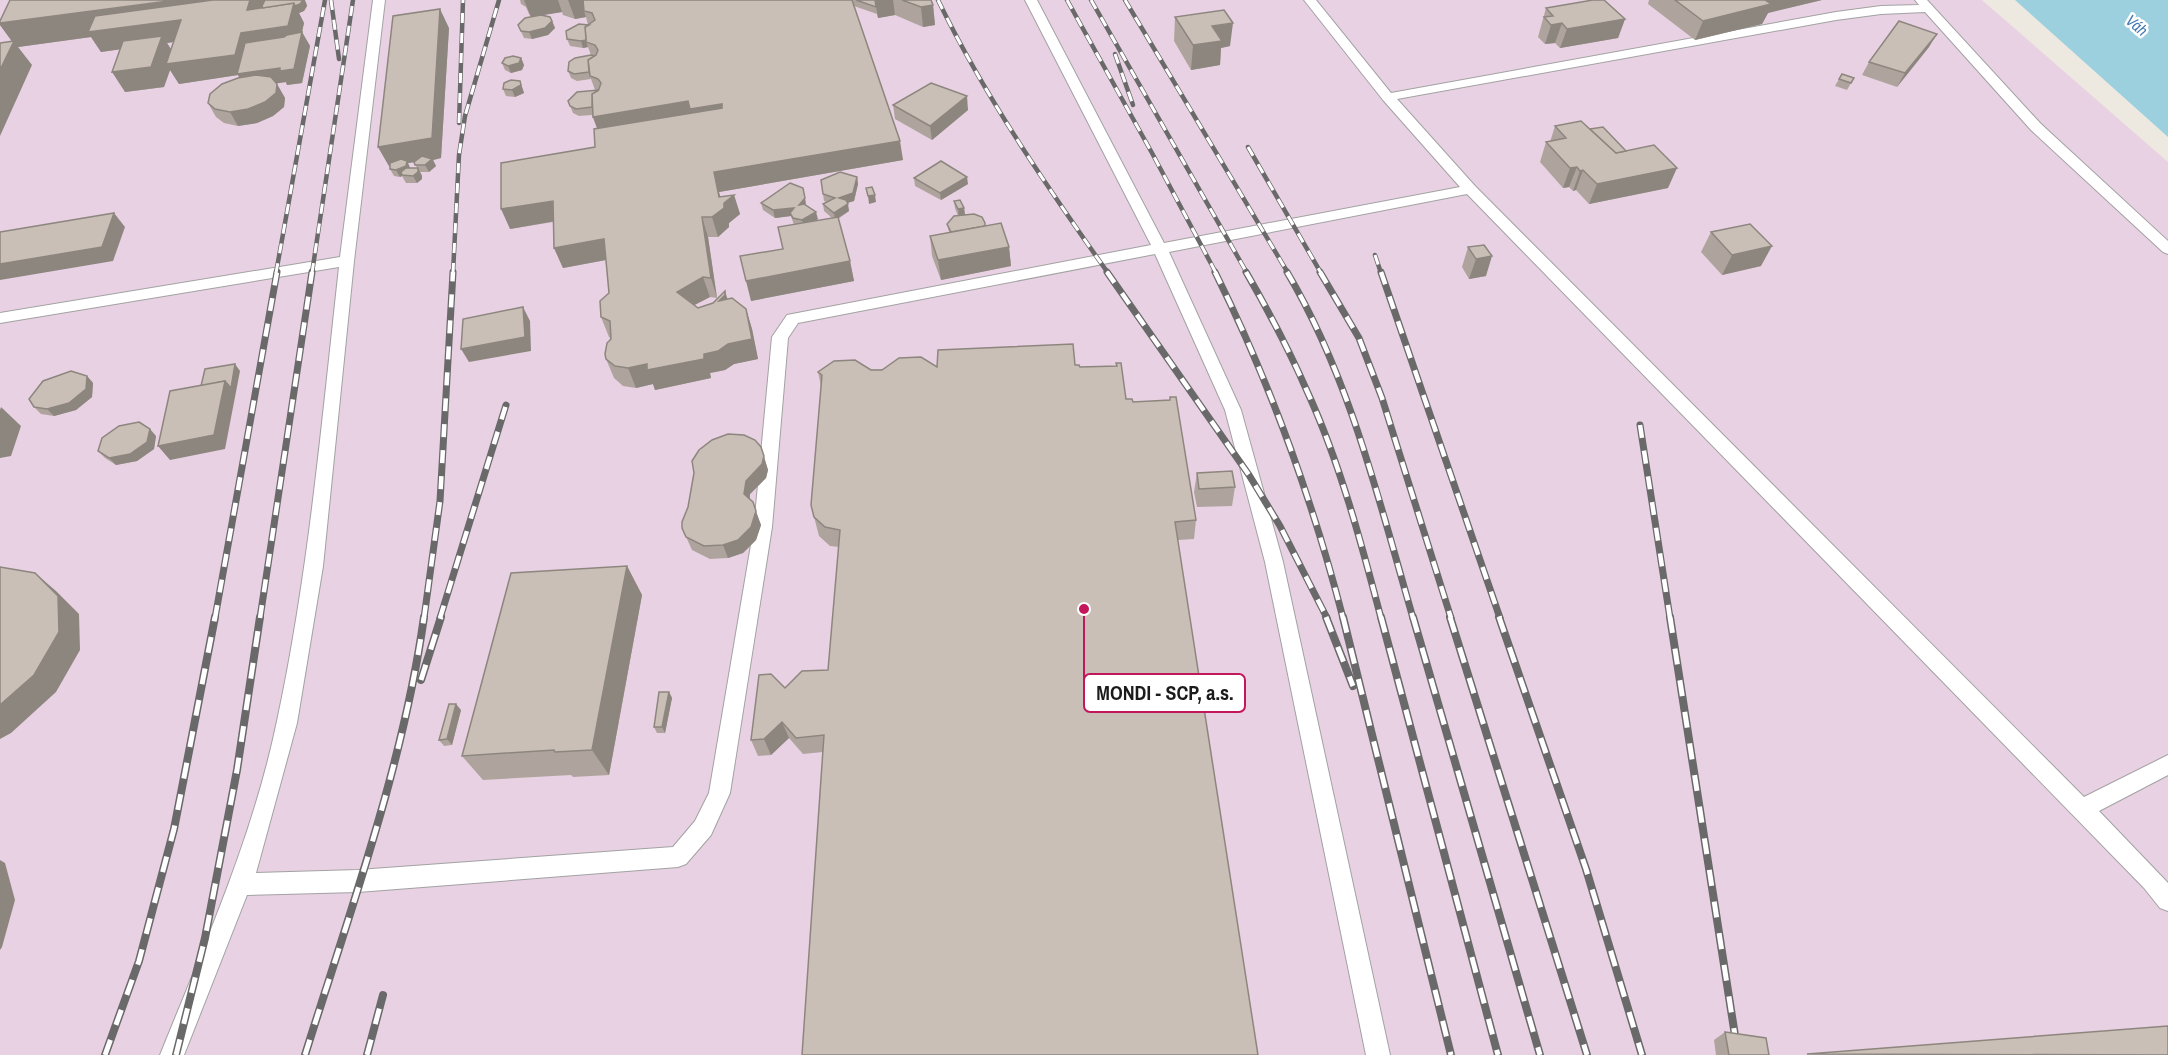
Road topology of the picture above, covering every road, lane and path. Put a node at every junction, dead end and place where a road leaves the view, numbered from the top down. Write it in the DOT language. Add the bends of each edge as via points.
graph roads {
  1 [pos="379,0"];
  2 [pos="1031,0"];
  3 [pos="1310,0"];
  4 [pos="1925,4"];
  5 [pos="1388,97"];
  6 [pos="1470,189"];
  7 [pos="1160,249"];
  8 [pos="2168,249"];
  9 [pos="347,261"];
  10 [pos="0,318"];
  11 [pos="2168,765"];
  12 [pos="2082,809"];
  13 [pos="240,885"];
  14 [pos="2168,900"];
  15 [pos="171,1055"];
  16 [pos="1378,1055"];
  1 -- 9 [label="lane"];
  2 -- 7 [label="lane"];
  3 -- 5 [label="lane"];
  4 -- 5 [label="lane" via="1836,16"];
  4 -- 8 [label="lane" via="2036,127"];
  5 -- 6 [label="lane"];
  6 -- 7 [label="lane"];
  6 -- 12 [label="lane"];
  7 -- 13 [label="lane" via="793,319 780,337 763,527 719,793 703,828 678,857 358,881"];
  7 -- 16 [label="lane" via="1233,410 1274,562"];
  9 -- 10 [label="lane"];
  9 -- 13 [label="lane" via="314,566 287,723"];
  11 -- 12 [label="lane"];
  12 -- 14 [label="lane"];
  13 -- 15 [label="lane"];
}
